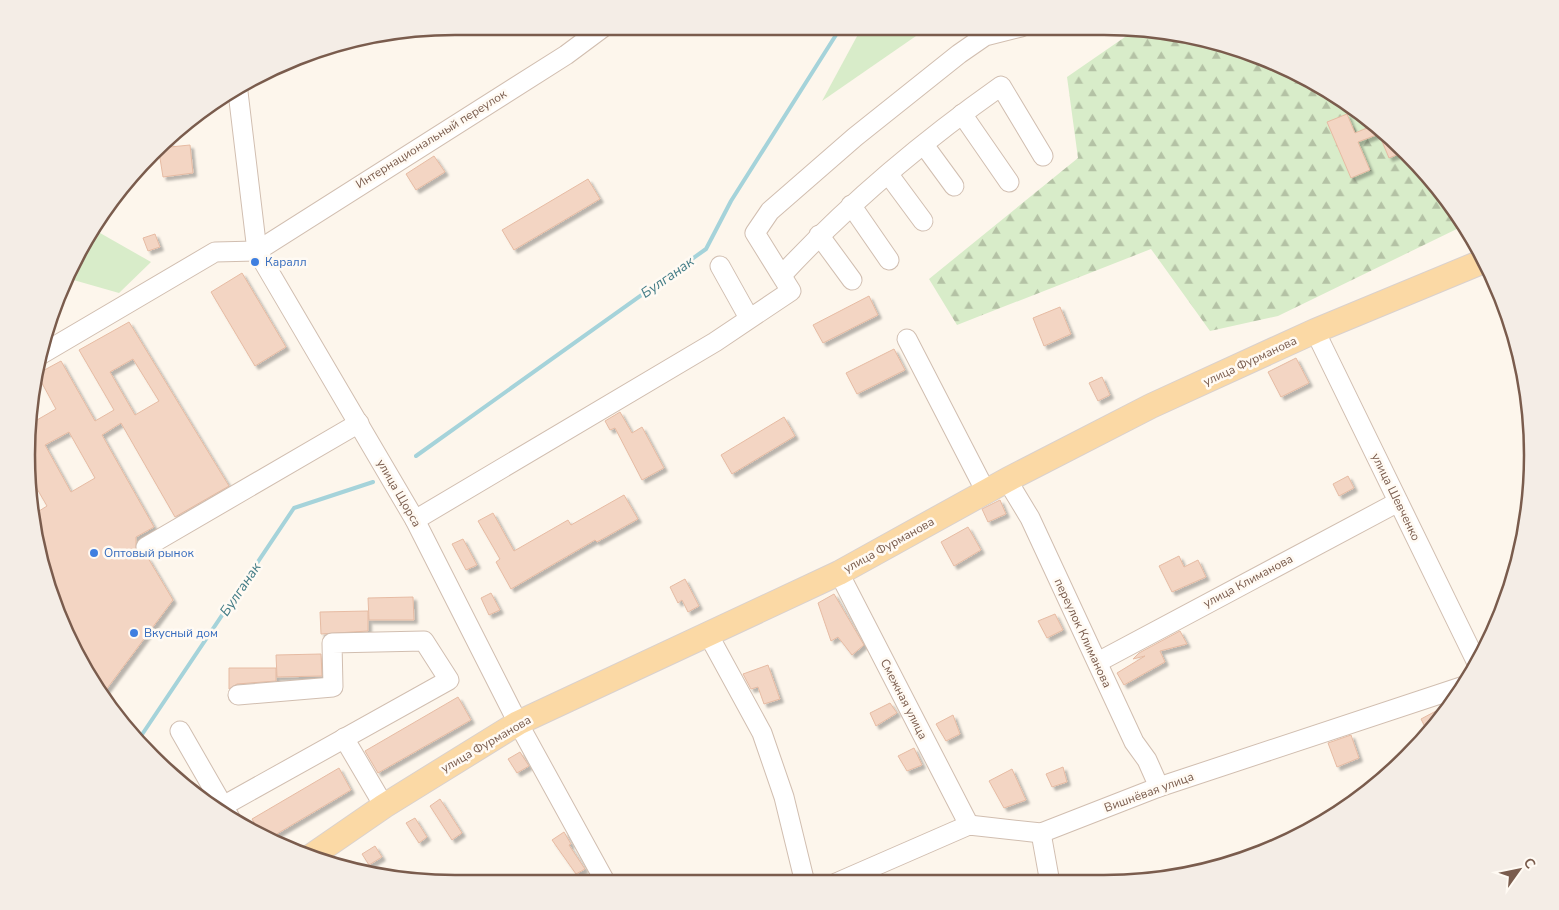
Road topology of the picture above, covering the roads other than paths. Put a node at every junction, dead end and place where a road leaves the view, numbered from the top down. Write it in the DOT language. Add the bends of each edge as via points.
graph roads {
  1 [pos="593,35"];
  2 [pos="989,35"];
  3 [pos="238,95"];
  4 [pos="962,114"];
  5 [pos="924,145"];
  6 [pos="1043,156"];
  7 [pos="889,175"];
  8 [pos="1010,182"];
  9 [pos="954,186"];
  10 [pos="851,206"];
  11 [pos="923,221"];
  12 [pos="819,235"];
  13 [pos="257,251"];
  14 [pos="889,260"];
  15 [pos="1478,263"];
  16 [pos="720,266"];
  17 [pos="782,275"];
  18 [pos="852,280"];
  19 [pos="749,318"];
  20 [pos="1314,331"];
  21 [pos="907,339"];
  22 [pos="48,350"];
  23 [pos="359,423"];
  24 [pos="1007,480"];
  25 [pos="986,492"];
  26 [pos="1398,502"];
  27 [pos="415,520"];
  28 [pos="146,547"];
  29 [pos="840,573"];
  30 [pos="709,636"];
  31 [pos="1473,655"];
  32 [pos="1098,662"];
  33 [pos="1452,690"];
  34 [pos="238,695"];
  35 [pos="518,724"];
  36 [pos="180,731"];
  37 [pos="344,738"];
  38 [pos="1159,787"];
  39 [pos="221,803"];
  40 [pos="384,806"];
  41 [pos="230,809"];
  42 [pos="969,825"];
  43 [pos="1041,833"];
  44 [pos="317,852"];
  45 [pos="602,875"];
  46 [pos="803,875"];
  47 [pos="854,875"];
  48 [pos="1049,875"];
  1 -- 13 [label="lane, Интернациональный переулок"];
  2 -- 17 [label="lane" via="959,54 855,137 770,211 755,233"];
  3 -- 13 [label="lane, улица Щорса"];
  4 -- 5 [label="lane"];
  4 -- 6 [label="lane" via="1001,86"];
  4 -- 8 [label="lane"];
  5 -- 7 [label="lane"];
  5 -- 9 [label="lane"];
  7 -- 10 [label="lane"];
  7 -- 11 [label="lane"];
  10 -- 12 [label="lane"];
  10 -- 14 [label="lane"];
  12 -- 17 [label="lane"];
  12 -- 18 [label="lane"];
  13 -- 22 [label="lane" via="216,252"];
  13 -- 23 [label="lane, улица Щорса"];
  15 -- 20 [label="main road, улица Фурманова"];
  16 -- 19 [label="lane"];
  17 -- 19 [label="lane" via="792,291"];
  19 -- 27 [label="lane" via="715,342"];
  20 -- 24 [label="main road, улица Фурманова" via="1151,406"];
  20 -- 26 [label="lane, улица Шевченко"];
  21 -- 25 [label="lane"];
  23 -- 27 [label="lane, улица Щорса"];
  23 -- 28 [label="lane"];
  24 -- 25 [label="main road, улица Фурманова"];
  24 -- 32 [label="lane, переулок Климанова" via="1030,518"];
  25 -- 29 [label="main road, улица Фурманова"];
  26 -- 31 [label="lane, улица Шевченко"];
  26 -- 32 [label="lane, улица Климанова"];
  27 -- 35 [label="lane, улица Щорса"];
  29 -- 30 [label="main road, улица Фурманова"];
  29 -- 42 [label="lane, Смежная улица"];
  30 -- 35 [label="main road, улица Фурманова"];
  30 -- 46 [label="lane" via="762,733 784,797"];
  32 -- 38 [label="lane, переулок Климанова" via="1134,742"];
  33 -- 38 [label="lane, Вишнёвая улица"];
  34 -- 37 [label="lane" via="333,687 332,643 424,641 449,680"];
  35 -- 40 [label="main road, улица Фурманова"];
  35 -- 45 [label="lane, улица Щорса"];
  36 -- 39 [label="lane"];
  37 -- 40 [label="lane"];
  37 -- 41 [label="lane"];
  38 -- 43 [label="lane, Вишнёвая улица"];
  40 -- 44 [label="main road, улица Фурманова"];
  42 -- 43 [label="lane, Вишнёвая улица"];
  42 -- 47 [label="lane, Вишнёвая улица"];
  43 -- 48 [label="lane"];
}
